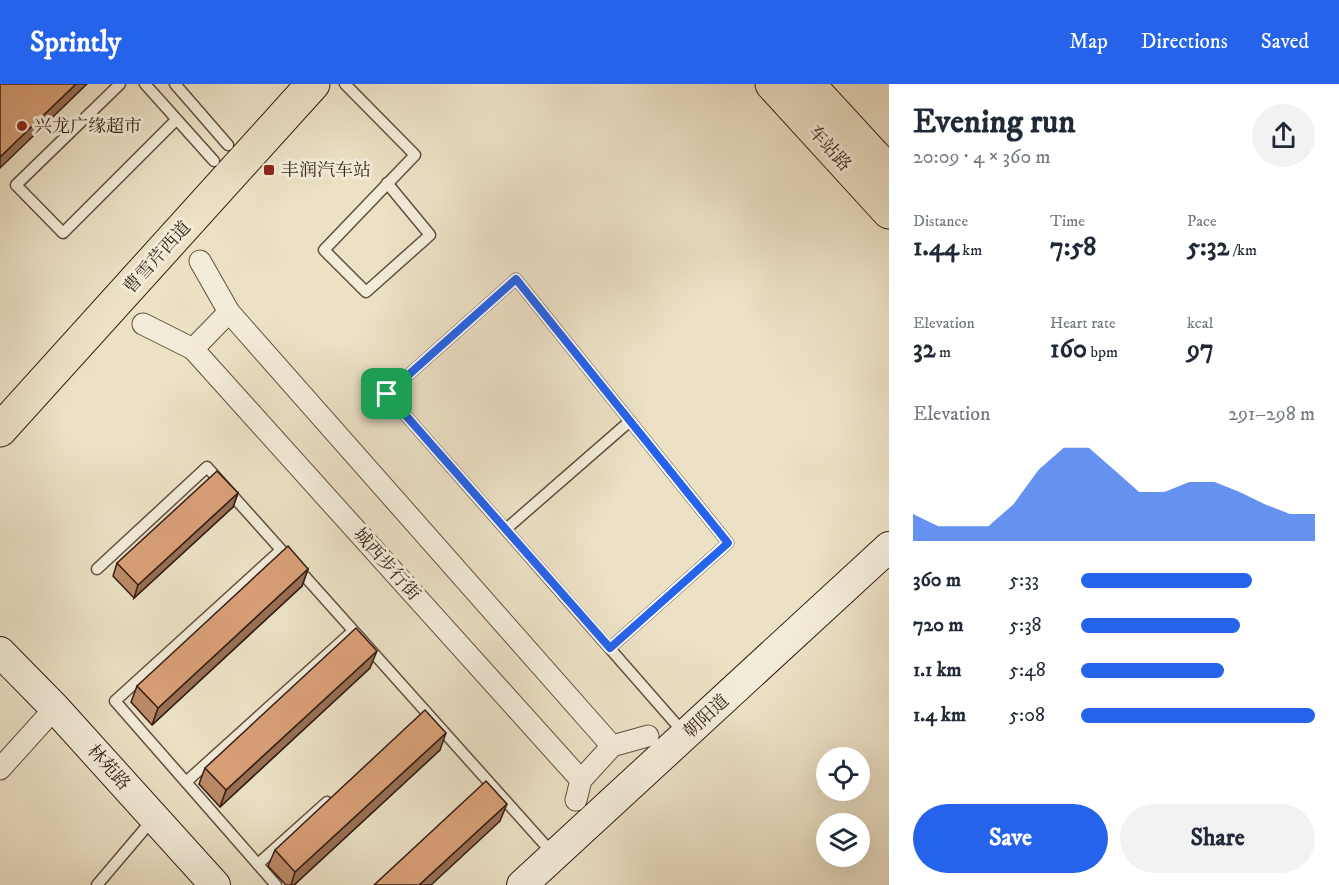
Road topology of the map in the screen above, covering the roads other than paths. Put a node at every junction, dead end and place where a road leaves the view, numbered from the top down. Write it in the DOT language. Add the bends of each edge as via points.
graph roads {
  1 [pos="120,84"];
  2 [pos="145,84"];
  3 [pos="175,84"];
  4 [pos="284,84"];
  5 [pos="313,84"];
  6 [pos="345,84"];
  7 [pos="772,84"];
  8 [pos="808,84"];
  9 [pos="176,120"];
  10 [pos="221,153"];
  11 [pos="889,172"];
  12 [pos="387,183"];
  13 [pos="889,212"];
  14 [pos="200,261"];
  15 [pos="230,312"];
  16 [pos="143,324"];
  17 [pos="193,349"];
  18 [pos="0,398"];
  19 [pos="630,421"];
  20 [pos="0,430"];
  21 [pos="506,530"];
  22 [pos="889,547"];
  23 [pos="281,550"];
  24 [pos="97,569"];
  25 [pos="353,631"];
  26 [pos="610,648"];
  27 [pos="0,652"];
  28 [pos="55,708"];
  29 [pos="425,711"];
  30 [pos="417,719"];
  31 [pos="686,735"];
  32 [pos="648,736"];
  33 [pos="612,746"];
  34 [pos="0,770"];
  35 [pos="581,780"];
  36 [pos="186,782"];
  37 [pos="337,792"];
  38 [pos="576,800"];
  39 [pos="154,817"];
  40 [pos="554,856"];
  41 [pos="258,864"];
  42 [pos="97,885"];
  43 [pos="214,885"];
  44 [pos="276,885"];
  45 [pos="522,885"];
  1 -- 9 [label="lane" via="16,184 63,233"];
  2 -- 9 [label="lane"];
  3 -- 10 [label="lane"];
  4 -- 10 [label="main road, 曹雪芹西道"];
  5 -- 20 [label="main road, 曹雪芹西道"];
  6 -- 12 [label="lane" via="415,155"];
  7 -- 13 [label="main road, 车站路"];
  8 -- 11 [label="main road, 车站路"];
  9 -- 10 [label="lane"];
  10 -- 18 [label="main road, 曹雪芹西道"];
  12 -- 12 [label="lane" via="324,250 366,292 430,235"];
  14 -- 15 [label="street"];
  15 -- 17 [label="street"];
  15 -- 33 [label="street"];
  16 -- 17 [label="street"];
  17 -- 35 [label="street, 城西步行街"];
  19 -- 21 [label="lane"];
  19 -- 21 [label="lane" via="516,279 387,394"];
  19 -- 26 [label="lane" via="728,543"];
  21 -- 26 [label="lane"];
  22 -- 31 [label="street, 朝阳道"];
  23 -- 24 [label="lane" via="207,467"];
  23 -- 25 [label="lane"];
  23 -- 36 [label="lane" via="115,701"];
  25 -- 29 [label="lane"];
  25 -- 36 [label="lane"];
  26 -- 31 [label="lane"];
  27 -- 28 [label="street, 林苑路"];
  28 -- 34 [label="street"];
  28 -- 39 [label="street, 林苑路"];
  29 -- 30 [label="lane"];
  29 -- 40 [label="lane" via="484,786"];
  31 -- 40 [label="street, 朝阳道"];
  32 -- 33 [label="street"];
  33 -- 35 [label="street"];
  35 -- 38 [label="street"];
  36 -- 41 [label="lane"];
  37 -- 41 [label="lane"];
  39 -- 42 [label="lane"];
  39 -- 43 [label="street, 林苑路"];
  40 -- 45 [label="street, 朝阳道"];
  41 -- 44 [label="lane"];
}
